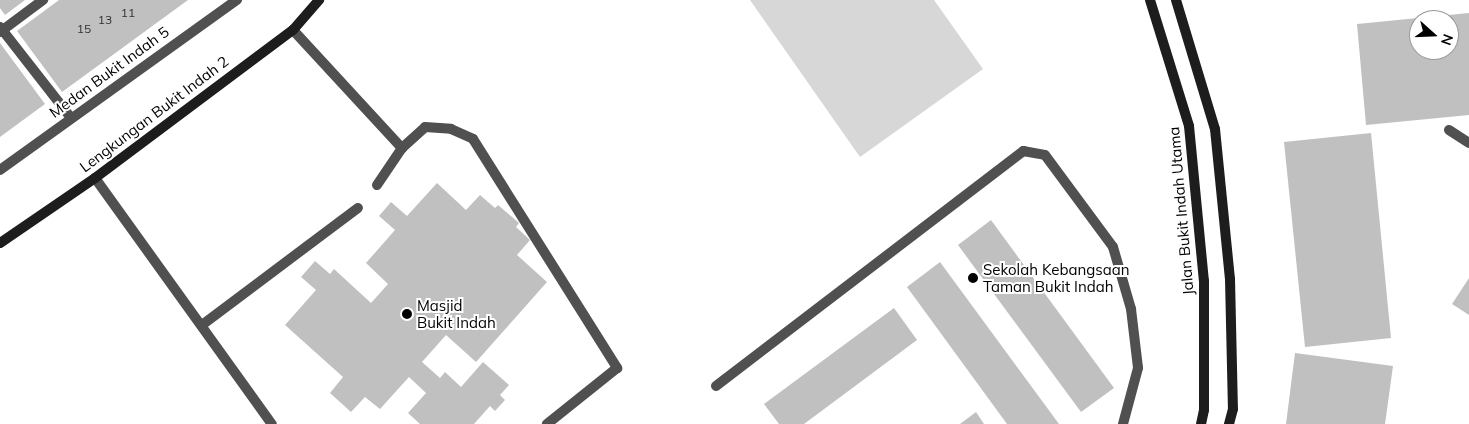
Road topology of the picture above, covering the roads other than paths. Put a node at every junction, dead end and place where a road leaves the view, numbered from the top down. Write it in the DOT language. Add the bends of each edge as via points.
graph roads {
  1 [pos="43,0"];
  2 [pos="236,0"];
  3 [pos="319,0"];
  4 [pos="1152,0"];
  5 [pos="1176,0"];
  6 [pos="1,30"];
  7 [pos="293,30"];
  8 [pos="71,118"];
  9 [pos="1449,130"];
  10 [pos="1469,143"];
  11 [pos="402,148"];
  12 [pos="0,170"];
  13 [pos="95,178"];
  14 [pos="377,185"];
  15 [pos="358,208"];
  16 [pos="0,243"];
  17 [pos="202,324"];
  18 [pos="716,386"];
  19 [pos="272,424"];
  20 [pos="547,424"];
  21 [pos="1123,424"];
  22 [pos="1201,424"];
  23 [pos="1230,424"];
  1 -- 6 [label="street"];
  2 -- 8 [label="street, Medan Bukit Indah 5"];
  3 -- 7 [label="street, Lengkungan Bukit Indah 2"];
  4 -- 22 [label="street, Jalan Bukit Indah Utama" via="1190,126 1204,281 1204,410"];
  5 -- 23 [label="street" via="1215,130 1230,279 1233,409"];
  6 -- 8 [label="street"];
  7 -- 11 [label="street"];
  7 -- 13 [label="street, Lengkungan Bukit Indah 2"];
  8 -- 12 [label="street, Medan Bukit Indah 5"];
  9 -- 10 [label="street"];
  11 -- 14 [label="street"];
  11 -- 20 [label="street" via="426,128 451,129 473,139 617,368"];
  13 -- 16 [label="street, Lengkungan Bukit Indah 2"];
  13 -- 17 [label="street"];
  15 -- 17 [label="street"];
  17 -- 19 [label="street"];
  18 -- 21 [label="street" via="1023,151 1045,155 1113,247 1131,309 1138,368"];
}
